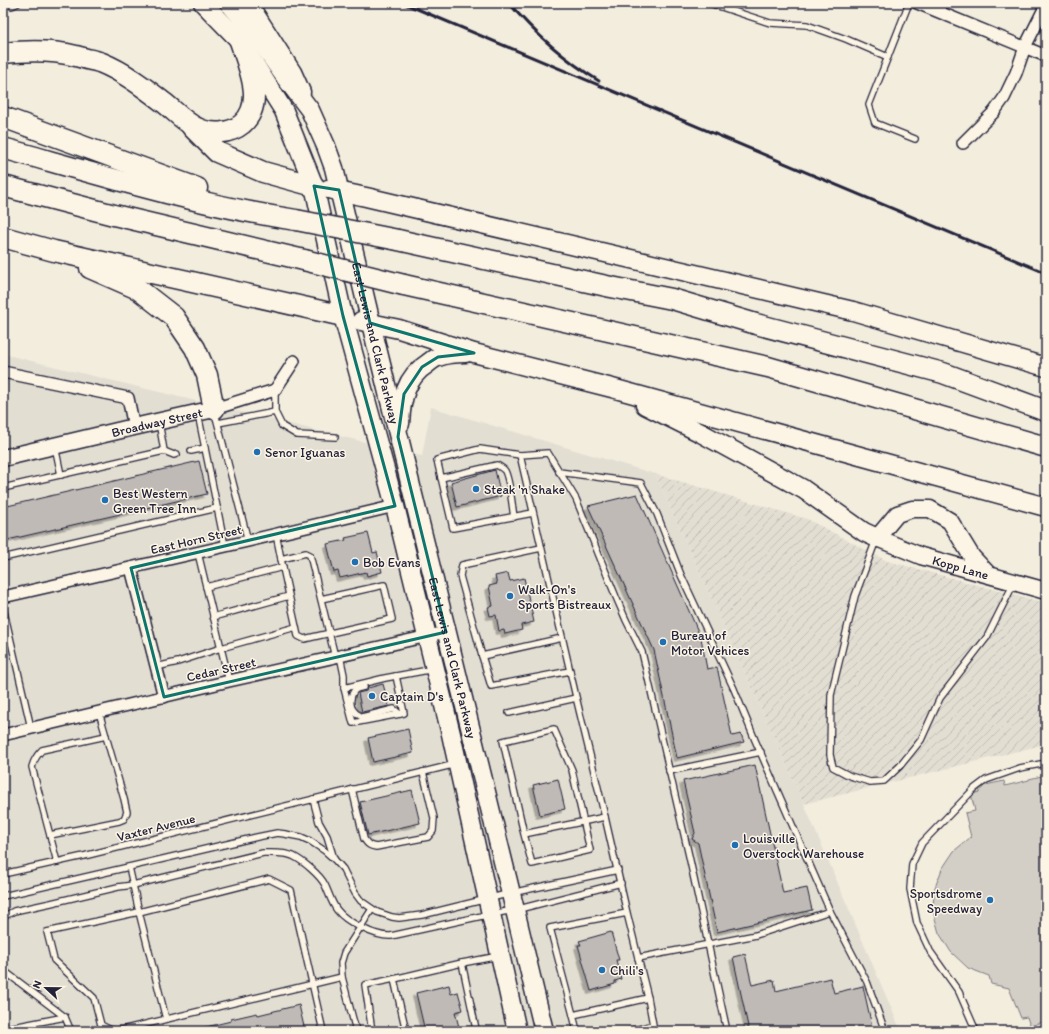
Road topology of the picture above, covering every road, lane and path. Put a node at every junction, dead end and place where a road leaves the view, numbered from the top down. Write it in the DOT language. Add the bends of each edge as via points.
graph roads {
  1 [pos="3,3"];
  2 [pos="18,3"];
  3 [pos="203,3"];
  4 [pos="230,3"];
  5 [pos="249,3"];
  6 [pos="708,3"];
  7 [pos="909,3"];
  8 [pos="917,3"];
  9 [pos="1046,5"];
  10 [pos="942,8"];
  11 [pos="240,41"];
  12 [pos="1026,47"];
  13 [pos="3,52"];
  14 [pos="1046,56"];
  15 [pos="888,57"];
  16 [pos="310,110"];
  17 [pos="180,116"];
  18 [pos="3,117"];
  19 [pos="915,140"];
  20 [pos="963,143"];
  21 [pos="3,148"];
  22 [pos="3,186"];
  23 [pos="314,186"];
  24 [pos="339,190"];
  25 [pos="3,197"];
  26 [pos="270,216"];
  27 [pos="3,237"];
  28 [pos="225,242"];
  29 [pos="54,251"];
  30 [pos="343,316"];
  31 [pos="370,323"];
  32 [pos="474,353"];
  33 [pos="294,361"];
  34 [pos="1046,367"];
  35 [pos="3,372"];
  36 [pos="612,388"];
  37 [pos="275,390"];
  38 [pos="1046,411"];
  39 [pos="275,412"];
  40 [pos="210,415"];
  41 [pos="159,421"];
  42 [pos="134,427"];
  43 [pos="335,437"];
  44 [pos="398,437"];
  45 [pos="55,446"];
  46 [pos="1046,447"];
  47 [pos="205,448"];
  48 [pos="164,451"];
  49 [pos="191,451"];
  50 [pos="177,454"];
  51 [pos="520,456"];
  52 [pos="3,458"];
  53 [pos="559,472"];
  54 [pos="61,475"];
  55 [pos="441,478"];
  56 [pos="3,488"];
  57 [pos="395,506"];
  58 [pos="1046,507"];
  59 [pos="217,508"];
  60 [pos="533,514"];
  61 [pos="514,517"];
  62 [pos="276,534"];
  63 [pos="877,538"];
  64 [pos="248,541"];
  65 [pos="225,546"];
  66 [pos="541,548"];
  67 [pos="198,553"];
  68 [pos="3,558"];
  69 [pos="281,559"];
  70 [pos="283,567"];
  71 [pos="131,568"];
  72 [pos="989,575"];
  73 [pos="1015,582"];
  74 [pos="206,587"];
  75 [pos="1046,591"];
  76 [pos="289,596"];
  77 [pos="3,597"];
  78 [pos="321,599"];
  79 [pos="3,607"];
  80 [pos="213,617"];
  81 [pos="296,627"];
  82 [pos="446,632"];
  83 [pos="329,634"];
  84 [pos="427,636"];
  85 [pos="562,638"];
  86 [pos="221,648"];
  87 [pos="338,656"];
  88 [pos="482,656"];
  89 [pos="156,667"];
  90 [pos="435,669"];
  91 [pos="570,671"];
  92 [pos="396,676"];
  93 [pos="385,678"];
  94 [pos="228,681"];
  95 [pos="344,688"];
  96 [pos="164,696"];
  97 [pos="576,698"];
  98 [pos="99,712"];
  99 [pos="509,713"];
  100 [pos="400,714"];
  101 [pos="30,728"];
  102 [pos="3,734"];
  103 [pos="106,736"];
  104 [pos="760,752"];
  105 [pos="1046,763"];
  106 [pos="457,764"];
  107 [pos="669,771"];
  108 [pos="422,772"];
  109 [pos="352,790"];
  110 [pos="313,799"];
  111 [pos="605,816"];
  112 [pos="584,821"];
  113 [pos="524,834"];
  114 [pos="50,835"];
  115 [pos="334,859"];
  116 [pos="57,862"];
  117 [pos="129,867"];
  118 [pos="618,870"];
  119 [pos="3,874"];
  120 [pos="621,883"];
  121 [pos="133,885"];
  122 [pos="3,896"];
  123 [pos="513,901"];
  124 [pos="489,907"];
  125 [pos="372,909"];
  126 [pos="830,911"];
  127 [pos="138,912"];
  128 [pos="627,912"];
  129 [pos="3,917"];
  130 [pos="360,927"];
  131 [pos="708,944"];
  132 [pos="500,956"];
  133 [pos="638,958"];
  134 [pos="462,963"];
  135 [pos="3,970"];
  136 [pos="342,977"];
  137 [pos="394,979"];
  138 [pos="312,984"];
  139 [pos="648,998"];
  140 [pos="574,1015"];
  141 [pos="65,1017"];
  142 [pos="166,1019"];
  143 [pos="654,1028"];
  144 [pos="3,1029"];
  145 [pos="476,1030"];
  146 [pos="71,1031"];
  147 [pos="113,1031"];
  148 [pos="117,1031"];
  149 [pos="322,1031"];
  150 [pos="356,1031"];
  151 [pos="372,1031"];
  152 [pos="406,1031"];
  153 [pos="468,1031"];
  154 [pos="517,1031"];
  155 [pos="544,1031"];
  156 [pos="577,1031"];
  157 [pos="630,1031"];
  158 [pos="727,1031"];
  159 [pos="885,1031"];
  160 [pos="976,1031"];
  1 -- 2 [label="lane" via="12,6"];
  3 -- 11 [label="main road, East Lewis and Clark Parkway"];
  4 -- 16 [label="main road, East Lewis and Clark Parkway" via="256,34"];
  5 -- 16 [label="street" via="293,72"];
  6 -- 15 [label="lane" via="770,23 807,25"];
  7 -- 15 [label="lane"];
  8 -- 10 [label="street"];
  9 -- 12 [label="street"];
  10 -- 12 [label="street"];
  11 -- 17 [label="highway" via="255,91 254,104 246,120 225,132 208,132 196,128"];
  11 -- 23 [label="main road, East Lewis and Clark Parkway" via="284,111"];
  12 -- 14 [label="street"];
  12 -- 20 [label="street" via="1004,98 994,112"];
  13 -- 17 [label="highway" via="40,51 70,54 101,63 128,76"];
  15 -- 19 [label="lane" via="869,105 875,122"];
  16 -- 24 [label="main road, East Lewis and Clark Parkway" via="334,168"];
  17 -- 23 [label="highway" via="218,152 263,172"];
  18 -- 26 [label="highway"];
  21 -- 26 [label="highway" via="129,183"];
  22 -- 28 [label="highway"];
  23 -- 24 [label="main road"];
  23 -- 30 [label="main road, East Lewis and Clark Parkway"];
  24 -- 31 [label="main road, East Lewis and Clark Parkway"];
  24 -- 34 [label="main road" via="853,310"];
  25 -- 28 [label="highway"];
  26 -- 38 [label="highway, bridge" via="398,240 672,299 943,374"];
  27 -- 29 [label="highway"];
  28 -- 46 [label="highway, bridge" via="768,367"];
  29 -- 30 [label="highway"];
  29 -- 40 [label="highway" via="138,290 174,317 195,348 207,375"];
  30 -- 31 [label="main road"];
  30 -- 57 [label="main road, East Lewis and Clark Parkway"];
  31 -- 32 [label="main road" via="399,329"];
  31 -- 44 [label="main road, East Lewis and Clark Parkway"];
  32 -- 36 [label="main road"];
  32 -- 44 [label="main road" via="438,357 422,367 411,379 404,394"];
  33 -- 37 [label="street"];
  35 -- 42 [label="street" via="128,398"];
  36 -- 58 [label="main road"];
  36 -- 63 [label="main road" via="803,489 864,532"];
  37 -- 39 [label="lane"];
  37 -- 40 [label="street, Broadway Street"];
  39 -- 40 [label="lane"];
  39 -- 43 [label="lane" via="282,426 297,435"];
  40 -- 41 [label="street, Broadway Street"];
  40 -- 47 [label="lane"];
  40 -- 64 [label="lane"];
  41 -- 42 [label="street, Broadway Street"];
  41 -- 48 [label="lane"];
  42 -- 45 [label="street, Broadway Street"];
  44 -- 82 [label="main road, East Lewis and Clark Parkway"];
  45 -- 52 [label="street, Broadway Street"];
  45 -- 54 [label="lane"];
  47 -- 49 [label="lane"];
  47 -- 59 [label="lane"];
  48 -- 50 [label="lane"];
  48 -- 54 [label="lane"];
  51 -- 53 [label="lane" via="548,453"];
  51 -- 55 [label="lane" via="480,449 437,460"];
  51 -- 60 [label="lane"];
  53 -- 104 [label="lane" via="641,483 657,514 681,575"];
  53 -- 107 [label="lane" via="576,499 610,585 642,652"];
  54 -- 56 [label="lane"];
  55 -- 61 [label="lane" via="453,528"];
  55 -- 61 [label="lane" via="497,465 505,473"];
  57 -- 62 [label="street, East Horn Street"];
  57 -- 84 [label="main road, East Lewis and Clark Parkway"];
  59 -- 65 [label="lane"];
  59 -- 68 [label="lane"];
  60 -- 61 [label="lane"];
  60 -- 66 [label="lane"];
  62 -- 64 [label="street, East Horn Street"];
  62 -- 69 [label="lane"];
  63 -- 72 [label="street, Kopp Lane" via="921,556"];
  63 -- 72 [label="street" via="897,514 912,509 930,509 950,521 972,557"];
  63 -- 73 [label="lane" via="854,596 831,695 830,755 833,767 850,776 870,782 884,781 900,766 921,740 940,698 987,637"];
  64 -- 65 [label="street, East Horn Street"];
  65 -- 67 [label="street, East Horn Street"];
  66 -- 85 [label="lane"];
  66 -- 88 [label="lane" via="462,565 460,576"];
  67 -- 71 [label="street, East Horn Street"];
  67 -- 74 [label="lane"];
  69 -- 70 [label="lane"];
  69 -- 78 [label="lane" via="306,553 310,555"];
  70 -- 74 [label="lane"];
  70 -- 76 [label="lane"];
  71 -- 77 [label="street, East Horn Street"];
  71 -- 89 [label="street"];
  72 -- 73 [label="street, Kopp Lane"];
  73 -- 75 [label="street, Kopp Lane"];
  74 -- 80 [label="lane"];
  76 -- 80 [label="lane"];
  76 -- 81 [label="lane"];
  78 -- 83 [label="lane"];
  78 -- 83 [label="lane" via="384,585 392,619"];
  79 -- 101 [label="lane"];
  80 -- 86 [label="lane"];
  81 -- 83 [label="lane" via="298,636 304,639"];
  81 -- 86 [label="lane"];
  82 -- 84 [label="street, Cedar Street"];
  82 -- 123 [label="main road, East Lewis and Clark Parkway"];
  83 -- 87 [label="lane"];
  84 -- 87 [label="street, Cedar Street"];
  84 -- 90 [label="main road, East Lewis and Clark Parkway"];
  85 -- 88 [label="lane"];
  85 -- 91 [label="lane"];
  86 -- 89 [label="lane"];
  86 -- 94 [label="lane"];
  87 -- 94 [label="street, Cedar Street"];
  87 -- 95 [label="lane" via="344,675"];
  88 -- 91 [label="lane" via="492,686"];
  89 -- 96 [label="street"];
  90 -- 92 [label="lane"];
  90 -- 106 [label="main road, East Lewis and Clark Parkway"];
  91 -- 97 [label="lane"];
  92 -- 93 [label="lane"];
  92 -- 100 [label="lane" via="404,713"];
  93 -- 95 [label="lane"];
  93 -- 100 [label="lane" via="383,682 354,691 350,700 352,710 362,717 394,710"];
  94 -- 96 [label="street, Cedar Street"];
  95 -- 100 [label="lane" via="353,723"];
  96 -- 98 [label="street, Cedar Street"];
  97 -- 99 [label="lane"];
  97 -- 111 [label="lane"];
  98 -- 101 [label="street, Cedar Street"];
  98 -- 103 [label="lane"];
  101 -- 102 [label="street, Cedar Street"];
  103 -- 114 [label="lane" via="42,750 35,757 32,767"];
  103 -- 114 [label="lane" via="127,812 124,819"];
  104 -- 107 [label="lane"];
  104 -- 126 [label="lane"];
  105 -- 160 [label="lane" via="1020,768 986,780 974,789 922,843 912,864 910,889 917,923 930,951 959,992"];
  106 -- 108 [label="lane, Vaxter Avenue"];
  106 -- 124 [label="main road, East Lewis and Clark Parkway"];
  107 -- 131 [label="lane"];
  108 -- 109 [label="lane, Vaxter Avenue"];
  108 -- 109 [label="lane" via="434,818 432,831 428,837 376,848 370,846 364,839"];
  109 -- 110 [label="lane, Vaxter Avenue"];
  110 -- 115 [label="lane"];
  110 -- 116 [label="lane, Vaxter Avenue"];
  111 -- 112 [label="lane"];
  111 -- 118 [label="lane"];
  112 -- 113 [label="lane"];
  112 -- 113 [label="lane" via="590,850 532,864"];
  112 -- 113 [label="lane" via="572,770 554,729 503,741"];
  114 -- 116 [label="lane"];
  115 -- 117 [label="lane" via="310,841 277,833"];
  115 -- 125 [label="lane" via="343,869 355,894"];
  116 -- 119 [label="lane, Vaxter Avenue"];
  117 -- 121 [label="lane"];
  117 -- 122 [label="lane"];
  118 -- 120 [label="lane"];
  118 -- 123 [label="lane"];
  120 -- 123 [label="lane"];
  120 -- 128 [label="lane"];
  121 -- 127 [label="lane"];
  121 -- 129 [label="lane" via="14,911"];
  121 -- 130 [label="lane" via="263,853 293,856 317,874 340,914"];
  123 -- 124 [label="lane"];
  123 -- 124 [label="lane"];
  123 -- 155 [label="main road, East Lewis and Clark Parkway"];
  124 -- 125 [label="lane" via="400,918 392,918"];
  124 -- 130 [label="lane" via="391,936 379,935"];
  124 -- 132 [label="main road, East Lewis and Clark Parkway"];
  125 -- 130 [label="lane"];
  126 -- 131 [label="lane" via="756,935"];
  126 -- 159 [label="lane" via="867,982"];
  127 -- 138 [label="lane" via="270,879 291,890"];
  127 -- 142 [label="lane"];
  127 -- 147 [label="lane" via="47,932 54,960 94,998 101,1025"];
  128 -- 133 [label="lane"];
  128 -- 140 [label="lane" via="550,928"];
  130 -- 136 [label="lane" via="344,953 341,963"];
  131 -- 133 [label="lane"];
  131 -- 158 [label="lane"];
  132 -- 134 [label="lane"];
  132 -- 154 [label="main road, East Lewis and Clark Parkway"];
  133 -- 139 [label="lane"];
  134 -- 137 [label="lane"];
  134 -- 145 [label="lane"];
  135 -- 141 [label="lane"];
  136 -- 138 [label="lane"];
  136 -- 150 [label="lane"];
  137 -- 151 [label="lane" via="365,985"];
  137 -- 152 [label="lane"];
  138 -- 142 [label="lane"];
  138 -- 149 [label="lane"];
  139 -- 140 [label="lane"];
  139 -- 143 [label="lane"];
  140 -- 156 [label="lane"];
  141 -- 144 [label="lane"];
  141 -- 146 [label="lane"];
  142 -- 148 [label="lane"];
  143 -- 157 [label="lane"];
  145 -- 153 [label="lane"];
}
